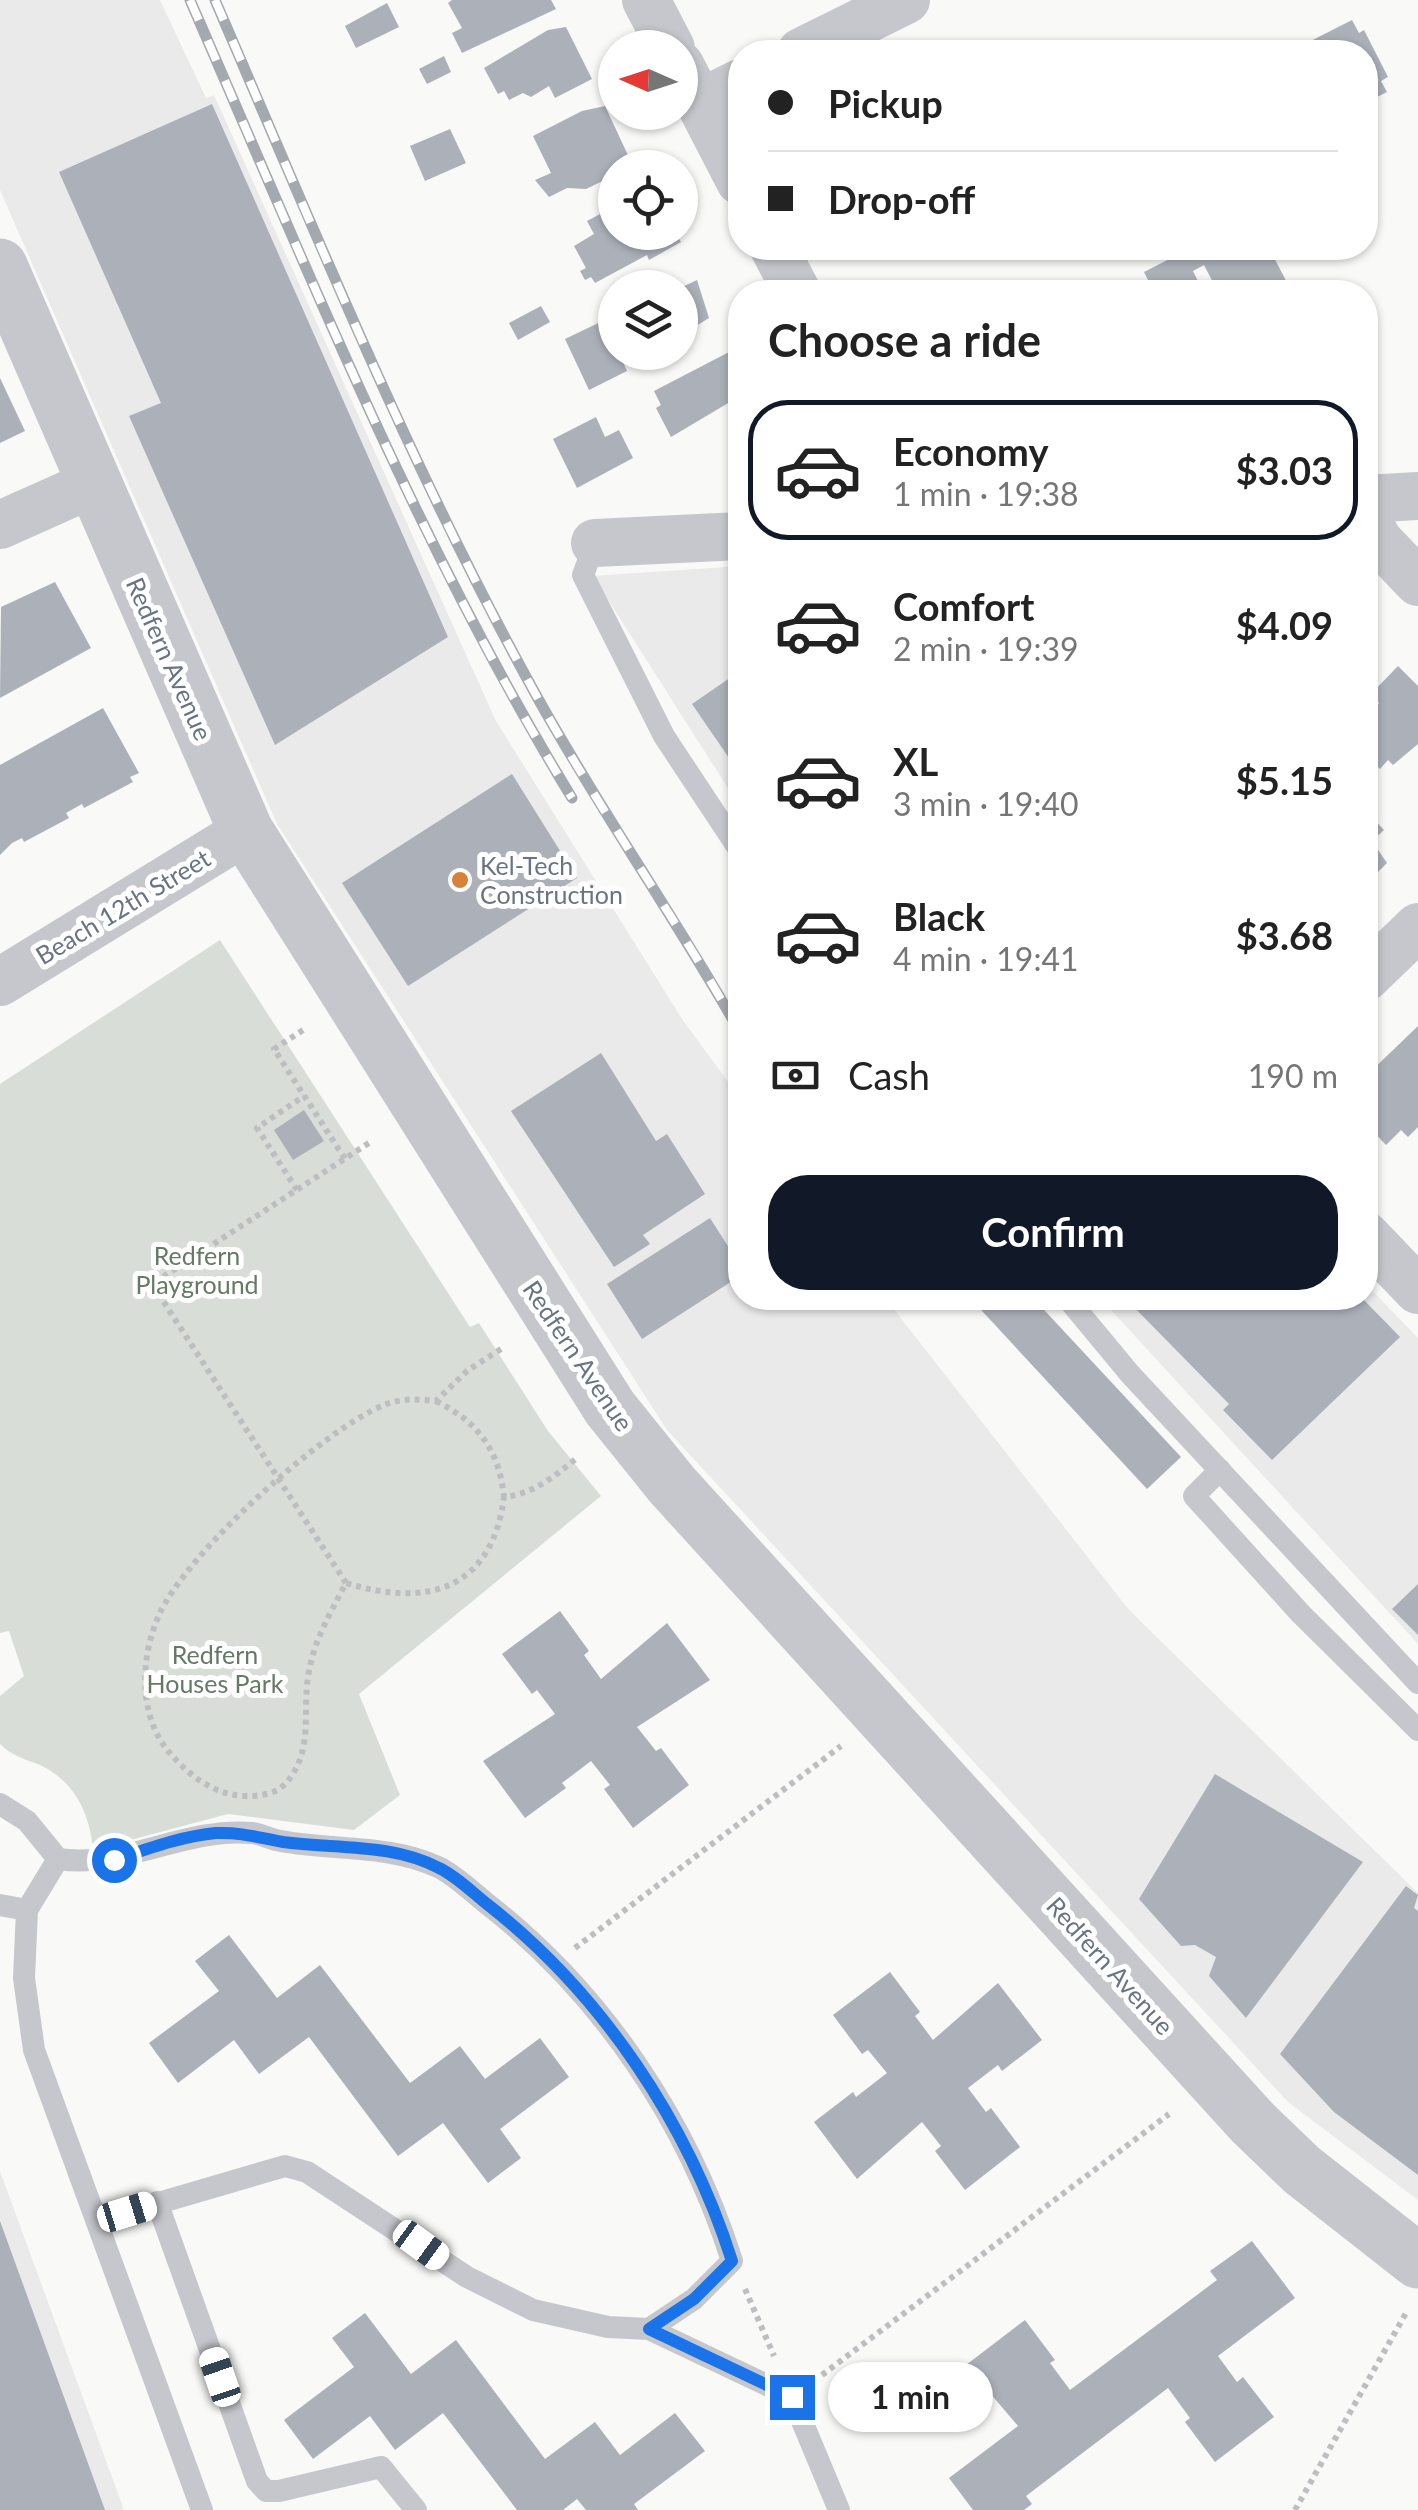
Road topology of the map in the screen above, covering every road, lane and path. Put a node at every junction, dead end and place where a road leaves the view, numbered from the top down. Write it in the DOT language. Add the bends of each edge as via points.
graph roads {
  1 [pos="646,0"];
  2 [pos="906,0"];
  3 [pos="662,30"];
  4 [pos="825,40"];
  5 [pos="707,84"];
  6 [pos="728,146"];
  7 [pos="0,266"];
  8 [pos="92,484"];
  9 [pos="1418,496"];
  10 [pos="1378,498"];
  11 [pos="0,525"];
  12 [pos="728,537"];
  13 [pos="1378,540"];
  14 [pos="595,544"];
  15 [pos="1418,582"];
  16 [pos="246,831"];
  17 [pos="728,833"];
  18 [pos="1418,927"];
  19 [pos="1378,965"];
  20 [pos="0,982"];
  21 [pos="303,1030"];
  22 [pos="304,1096"];
  23 [pos="372,1141"];
  24 [pos="345,1158"];
  25 [pos="297,1190"];
  26 [pos="1378,1248"];
  27 [pos="1418,1290"];
  28 [pos="1077,1310"];
  29 [pos="501,1349"];
  30 [pos="436,1401"];
  31 [pos="578,1458"];
  32 [pos="1220,1470"];
  33 [pos="279,1480"];
  34 [pos="504,1497"];
  35 [pos="346,1583"];
  36 [pos="1418,1682"];
  37 [pos="1418,1730"];
  38 [pos="840,1746"];
  39 [pos="0,1804"];
  40 [pos="58,1858"];
  41 [pos="0,1905"];
  42 [pos="27,1910"];
  43 [pos="554,1964"];
  44 [pos="1169,2114"];
  45 [pos="157,2202"];
  46 [pos="97,2221"];
  47 [pos="1418,2260"];
  48 [pos="732,2261"];
  49 [pos="1406,2313"];
  50 [pos="649,2329"];
  51 [pos="792,2397"];
  52 [pos="202,2510"];
  53 [pos="416,2510"];
  54 [pos="839,2510"];
  55 [pos="1295,2510"];
  1 -- 3 [label="street"];
  2 -- 4 [label="street"];
  5 -- 6 [label="street"];
  7 -- 8 [label="street, Redfern Avenue"];
  8 -- 11 [label="street"];
  8 -- 16 [label="street, Redfern Avenue"];
  9 -- 10 [label="street"];
  12 -- 14 [label="street"];
  13 -- 15 [label="street"];
  14 -- 17 [label="lane" via="583,575 664,736"];
  16 -- 20 [label="street, Beach 12th Street"];
  16 -- 47 [label="street, Redfern Avenue" via="550,1318 646,1454 1253,2123"];
  18 -- 19 [label="street"];
  21 -- 22 [label="path" via="274,1049"];
  22 -- 24 [label="path"];
  22 -- 25 [label="path" via="257,1128"];
  23 -- 24 [label="path"];
  24 -- 25 [label="path"];
  25 -- 33 [label="path" via="152,1284"];
  26 -- 27 [label="street"];
  28 -- 32 [label="lane"];
  29 -- 30 [label="path"];
  30 -- 33 [label="path" via="388,1403 357,1418"];
  30 -- 34 [label="path" via="478,1428 492,1448"];
  31 -- 34 [label="path" via="547,1482"];
  32 -- 36 [label="lane"];
  32 -- 37 [label="lane" via="1194,1496"];
  33 -- 35 [label="path"];
  33 -- 35 [label="path" via="179,1580 158,1616 146,1658 146,1699 156,1737 182,1767 232,1794 256,1796 283,1787 299,1766 308,1736 310,1666"];
  34 -- 35 [label="path" via="492,1545 457,1582 406,1596"];
  38 -- 43 [label="path"];
  39 -- 40 [label="lane" via="27,1821"];
  40 -- 42 [label="lane"];
  40 -- 43 [label="lane" via="114,1860 214,1833 400,1852 442,1869"];
  41 -- 42 [label="lane"];
  42 -- 46 [label="lane" via="24,1978 34,2050"];
  43 -- 48 [label="lane" via="594,2005 652,2090 711,2194"];
  44 -- 51 [label="path"];
  45 -- 46 [label="lane"];
  45 -- 50 [label="lane" via="285,2166 307,2172 467,2277 533,2310"];
  45 -- 53 [label="lane" via="257,2481 266,2491 280,2491 382,2467"];
  46 -- 52 [label="lane"];
  48 -- 50 [label="lane" via="694,2299"];
  48 -- 51 [label="path"];
  49 -- 55 [label="path"];
  50 -- 51 [label="lane"];
  51 -- 54 [label="lane"];
}
